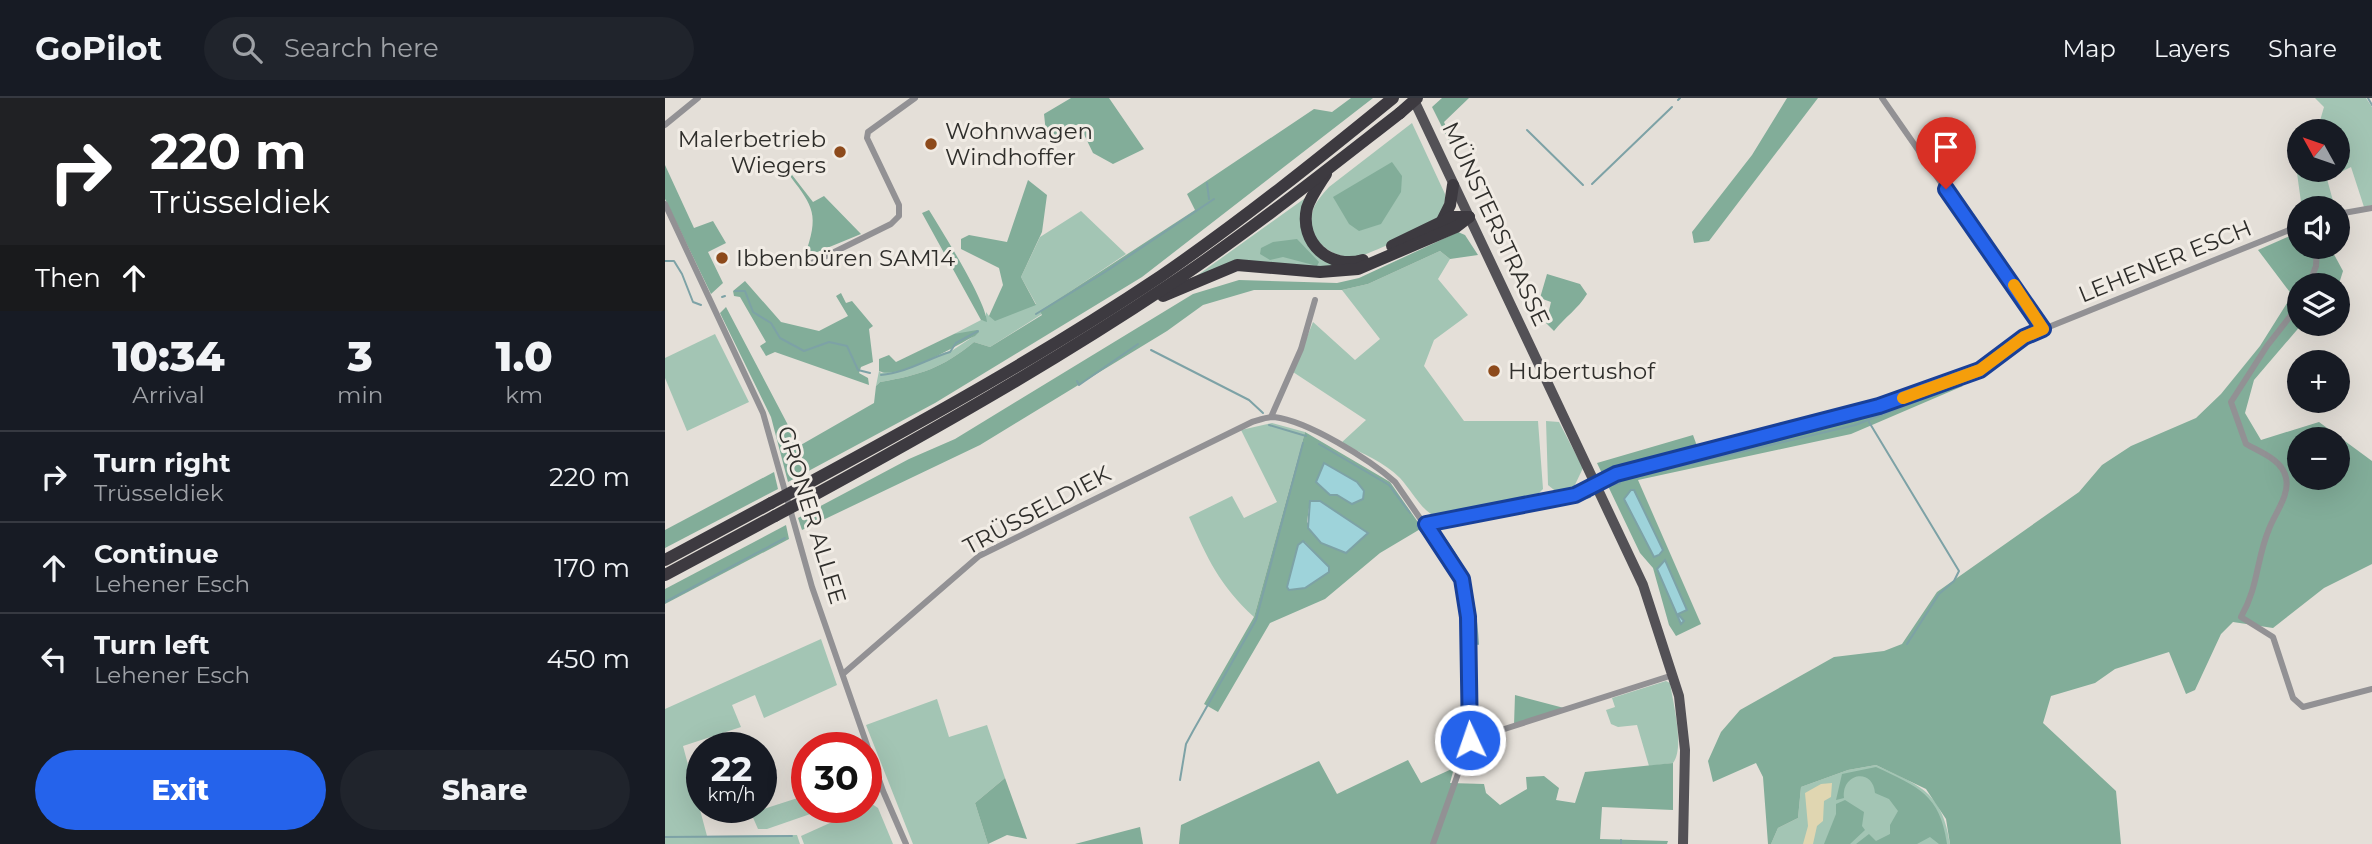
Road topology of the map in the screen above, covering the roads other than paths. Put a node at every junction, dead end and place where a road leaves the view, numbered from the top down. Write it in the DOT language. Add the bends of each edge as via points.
graph roads {
  1 [pos="698,98"];
  2 [pos="915,98"];
  3 [pos="1392,98"];
  4 [pos="1415,98"];
  5 [pos="1882,98"];
  6 [pos="665,125"];
  7 [pos="1329,168"];
  8 [pos="1453,185"];
  9 [pos="665,204"];
  10 [pos="2372,208"];
  11 [pos="2350,212"];
  12 [pos="1469,217"];
  13 [pos="1441,223"];
  14 [pos="2287,231"];
  15 [pos="812,263"];
  16 [pos="1315,300"];
  17 [pos="1133,307"];
  18 [pos="2287,320"];
  19 [pos="2043,329"];
  20 [pos="1271,417"];
  21 [pos="1598,485"];
  22 [pos="805,492"];
  23 [pos="773,510"];
  24 [pos="1426,524"];
  25 [pos="665,560"];
  26 [pos="665,575"];
  27 [pos="844,673"];
  28 [pos="1673,675"];
  29 [pos="2372,689"];
  30 [pos="1470,740"];
  31 [pos="906,844"];
  32 [pos="1433,844"];
  33 [pos="1683,844"];
  1 -- 6 [label="street"];
  2 -- 15 [label="street" via="868,132 867,138 899,205 899,216"];
  3 -- 22 [label="highway" via="1162,275"];
  4 -- 7 [label="highway, bridge"];
  4 -- 8 [label="main road, MÜNSTERSTRASSE"];
  5 -- 19 [label="street"];
  7 -- 13 [label="highway" via="1314,194 1306,222 1314,245 1333,260 1360,261"];
  7 -- 17 [label="highway"];
  8 -- 12 [label="main road, MÜNSTERSTRASSE"];
  8 -- 13 [label="highway"];
  9 -- 27 [label="street, GRONER ALLEE" via="763,413 813,587"];
  10 -- 11 [label="street"];
  12 -- 13 [label="highway" via="1458,215"];
  12 -- 17 [label="highway" via="1359,269 1320,272 1237,265"];
  12 -- 21 [label="main road, MÜNSTERSTRASSE"];
  14 -- 19 [label="street, LEHENER ESCH"];
  16 -- 20 [label="street" via="1301,349"];
  17 -- 22 [label="highway" via="940,426"];
  18 -- 29 [label="street" via="2231,402 2246,444 2271,457 2286,477 2286,489 2261,552 2256,587 2241,617 2273,637 2293,698 2304,707"];
  19 -- 21 [label="street, LEHENER ESCH" via="1955,381 1879,406 1616,474"];
  20 -- 24 [label="street" via="1303,427 1381,470 1404,492"];
  20 -- 27 [label="street, TRÜSSELDIEK" via="1225,435 979,556"];
  21 -- 24 [label="street" via="1548,501"];
  21 -- 28 [label="main road, MÜNSTERSTRASSE" via="1643,585"];
  22 -- 23 [label="highway, bridge"];
  23 -- 25 [label="highway"];
  23 -- 26 [label="highway"];
  24 -- 30 [label="street" via="1462,579 1468,617"];
  27 -- 31 [label="street, GRONER ALLEE"];
  28 -- 30 [label="street"];
  28 -- 33 [label="main road, MÜNSTERSTRASSE" via="1685,750"];
  30 -- 32 [label="street"];
}
